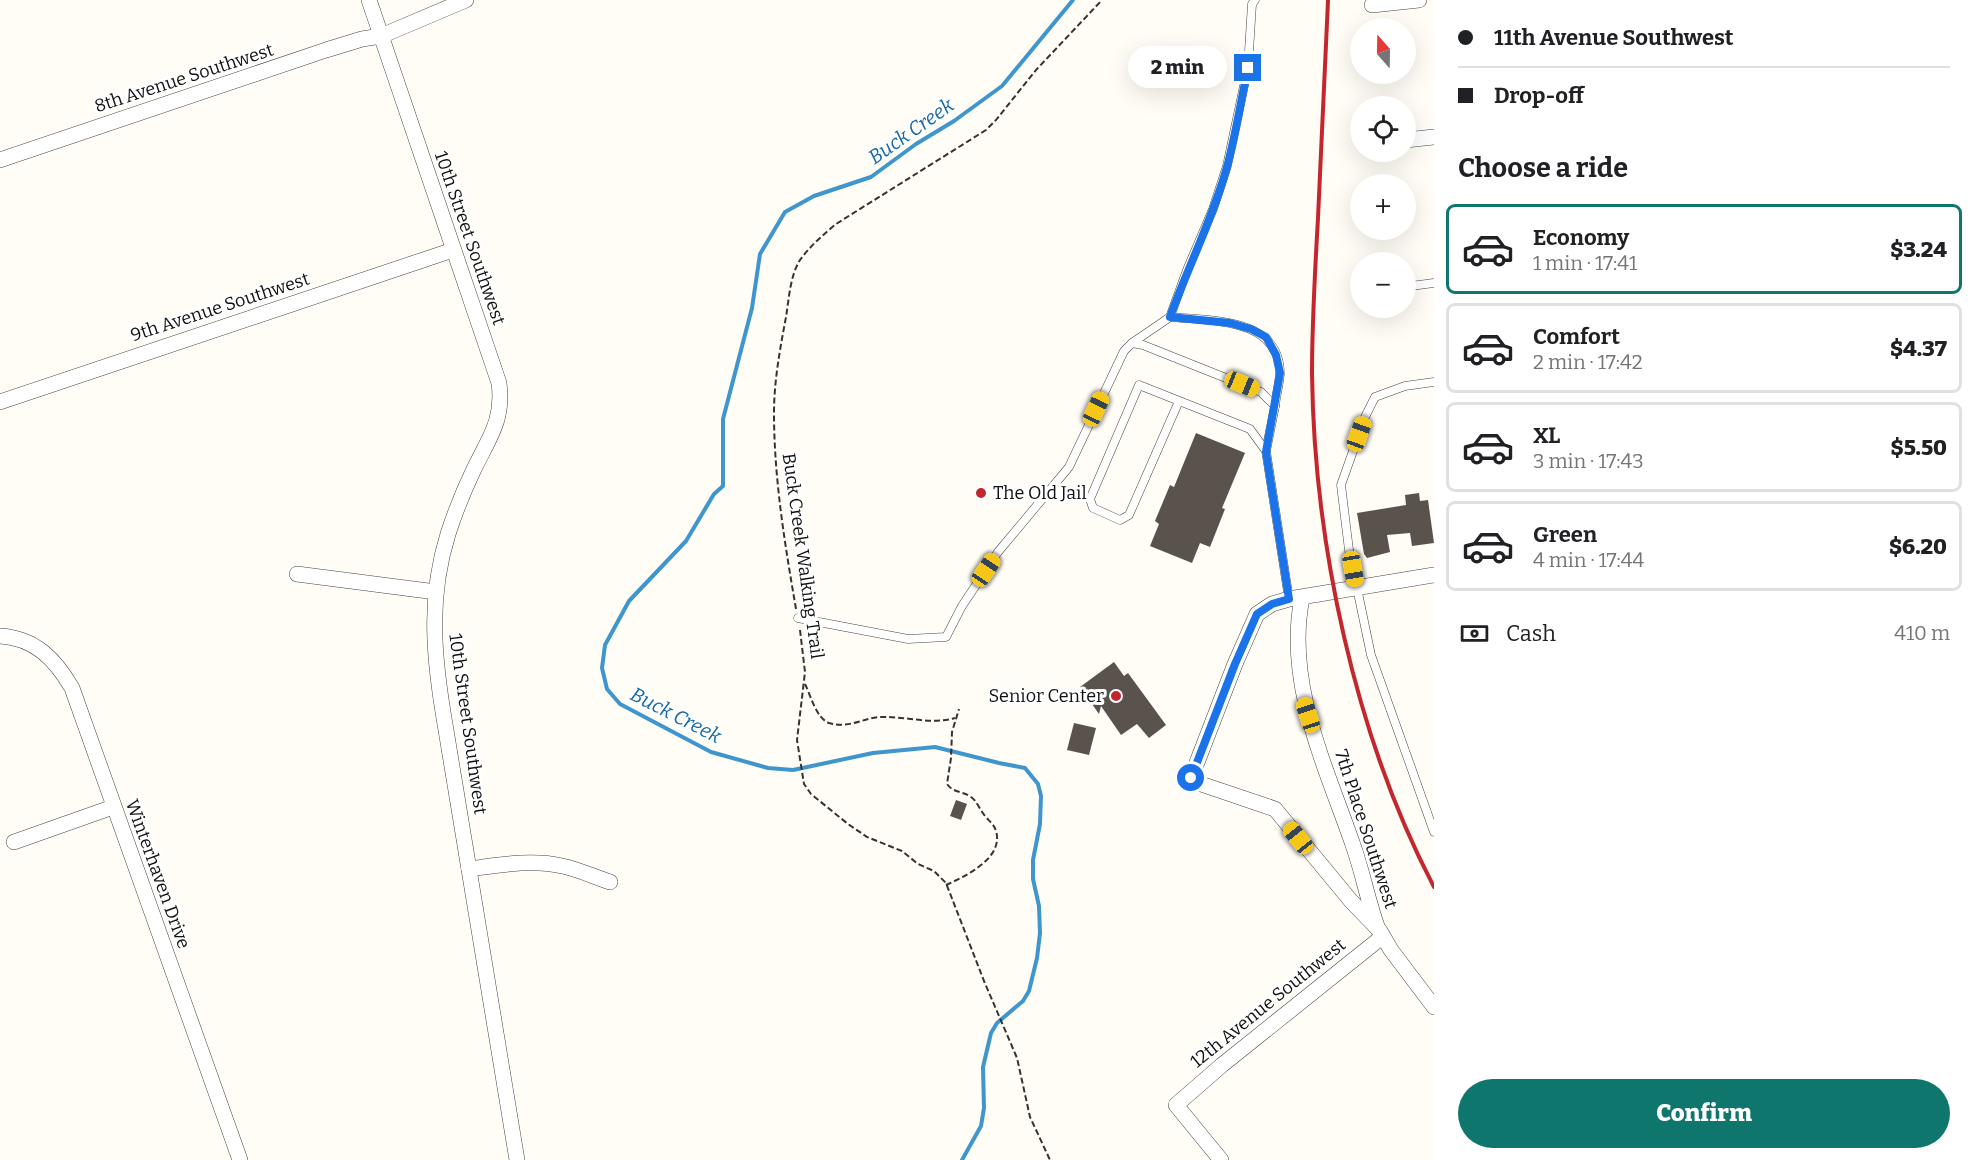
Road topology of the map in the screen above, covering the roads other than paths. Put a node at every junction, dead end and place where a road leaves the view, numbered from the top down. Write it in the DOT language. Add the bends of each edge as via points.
graph roads {
  1 [pos="369,0"];
  2 [pos="466,0"];
  3 [pos="1255,0"];
  4 [pos="1419,0"];
  5 [pos="1372,5"];
  6 [pos="381,36"];
  7 [pos="1434,137"];
  8 [pos="1416,139"];
  9 [pos="0,160"];
  10 [pos="453,250"];
  11 [pos="1434,282"];
  12 [pos="1416,285"];
  13 [pos="1170,317"];
  14 [pos="1132,343"];
  15 [pos="1434,382"];
  16 [pos="1179,401"];
  17 [pos="0,402"];
  18 [pos="1275,406"];
  19 [pos="1266,452"];
  20 [pos="297,574"];
  21 [pos="1434,575"];
  22 [pos="1356,588"];
  23 [pos="436,592"];
  24 [pos="1296,598"];
  25 [pos="798,618"];
  26 [pos="0,636"];
  27 [pos="113,807"];
  28 [pos="1434,832"];
  29 [pos="14,842"];
  30 [pos="469,869"];
  31 [pos="610,882"];
  32 [pos="1381,934"];
  33 [pos="1434,1007"];
  34 [pos="240,1160"];
  35 [pos="517,1160"];
  36 [pos="1221,1160"];
  1 -- 6 [label="street, 10th Street Southwest"];
  2 -- 6 [label="street, 8th Avenue Southwest"];
  3 -- 13 [label="lane" via="1248,68 1227,166"];
  4 -- 5 [label="street"];
  6 -- 9 [label="street, 8th Avenue Southwest" via="326,50"];
  6 -- 10 [label="street, 10th Street Southwest"];
  7 -- 8 [label="street"];
  10 -- 17 [label="street, 9th Avenue Southwest"];
  10 -- 23 [label="street, 10th Street Southwest" via="499,383 501,407 495,430 474,469 448,535"];
  11 -- 12 [label="lane"];
  13 -- 14 [label="lane"];
  13 -- 18 [label="lane" via="1230,323 1266,337 1280,373"];
  14 -- 18 [label="lane" via="1261,392"];
  14 -- 25 [label="lane" via="1124,351 1069,467 998,552 946,637 908,639"];
  15 -- 22 [label="lane" via="1405,386 1375,397 1365,417 1341,485"];
  16 -- 16 [label="lane" via="1139,385 1090,499 1093,508 1120,520 1129,515"];
  16 -- 19 [label="lane" via="1250,429"];
  18 -- 19 [label="lane"];
  19 -- 24 [label="lane"];
  20 -- 23 [label="street"];
  21 -- 22 [label="street"];
  22 -- 24 [label="street"];
  22 -- 28 [label="lane" via="1371,656"];
  23 -- 30 [label="street, 10th Street Southwest" via="433,644"];
  24 -- 32 [label="street, 7th Place Southwest" via="1303,698"];
  24 -- 32 [label="street" via="1272,604 1257,614 1191,778 1275,809"];
  26 -- 27 [label="street, Winterhaven Drive" via="42,650 61,669 72,688"];
  27 -- 29 [label="street"];
  27 -- 34 [label="street, Winterhaven Drive"];
  30 -- 31 [label="street" via="546,864"];
  30 -- 35 [label="street, 10th Street Southwest"];
  32 -- 33 [label="street"];
  32 -- 36 [label="street, 12th Avenue Southwest" via="1176,1105"];
}
